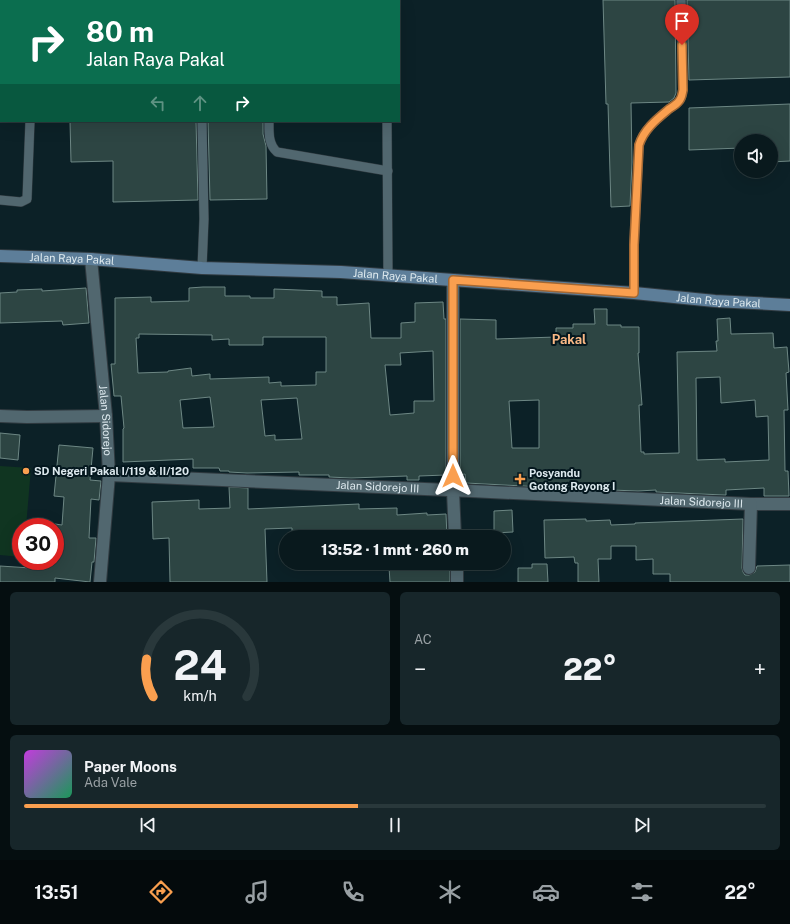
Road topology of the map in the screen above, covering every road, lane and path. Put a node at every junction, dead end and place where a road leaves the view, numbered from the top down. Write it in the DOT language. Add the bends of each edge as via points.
graph roads {
  1 [pos="682,0"];
  2 [pos="30,122"];
  3 [pos="202,122"];
  4 [pos="269,122"];
  5 [pos="387,122"];
  6 [pos="388,171"];
  7 [pos="0,200"];
  8 [pos="0,256"];
  9 [pos="90,259"];
  10 [pos="202,268"];
  11 [pos="388,275"];
  12 [pos="453,280"];
  13 [pos="634,293"];
  14 [pos="790,305"];
  15 [pos="0,416"];
  16 [pos="106,416"];
  17 [pos="109,475"];
  18 [pos="453,491"];
  19 [pos="751,504"];
  20 [pos="790,504"];
  21 [pos="456,530"];
  22 [pos="749,568"];
  23 [pos="457,570"];
  24 [pos="100,582"];
  25 [pos="457,582"];
  1 -- 13 [label="lane" via="683,90 679,101 657,119 642,136 639,145"];
  2 -- 7 [label="lane" via="27,199 22,202"];
  3 -- 10 [label="lane"];
  4 -- 6 [label="lane" via="270,143 277,152"];
  5 -- 6 [label="lane"];
  6 -- 11 [label="lane"];
  8 -- 9 [label="main road, Jalan Raya Pakal"];
  9 -- 10 [label="main road, Jalan Raya Pakal"];
  9 -- 16 [label="street, Jalan Sidorejo"];
  10 -- 11 [label="main road, Jalan Raya Pakal"];
  11 -- 12 [label="main road, Jalan Raya Pakal"];
  12 -- 13 [label="main road, Jalan Raya Pakal"];
  12 -- 18 [label="street"];
  13 -- 14 [label="main road, Jalan Raya Pakal"];
  15 -- 16 [label="street"];
  16 -- 17 [label="street, Jalan Sidorejo"];
  17 -- 18 [label="street, Jalan Sidorejo III"];
  17 -- 24 [label="street, Jalan Sidorejo"];
  18 -- 19 [label="street, Jalan Sidorejo III"];
  18 -- 21 [label="street"];
  19 -- 20 [label="street, Jalan Sidorejo III"];
  19 -- 22 [label="street"];
  23 -- 25 [label="street"];
}
